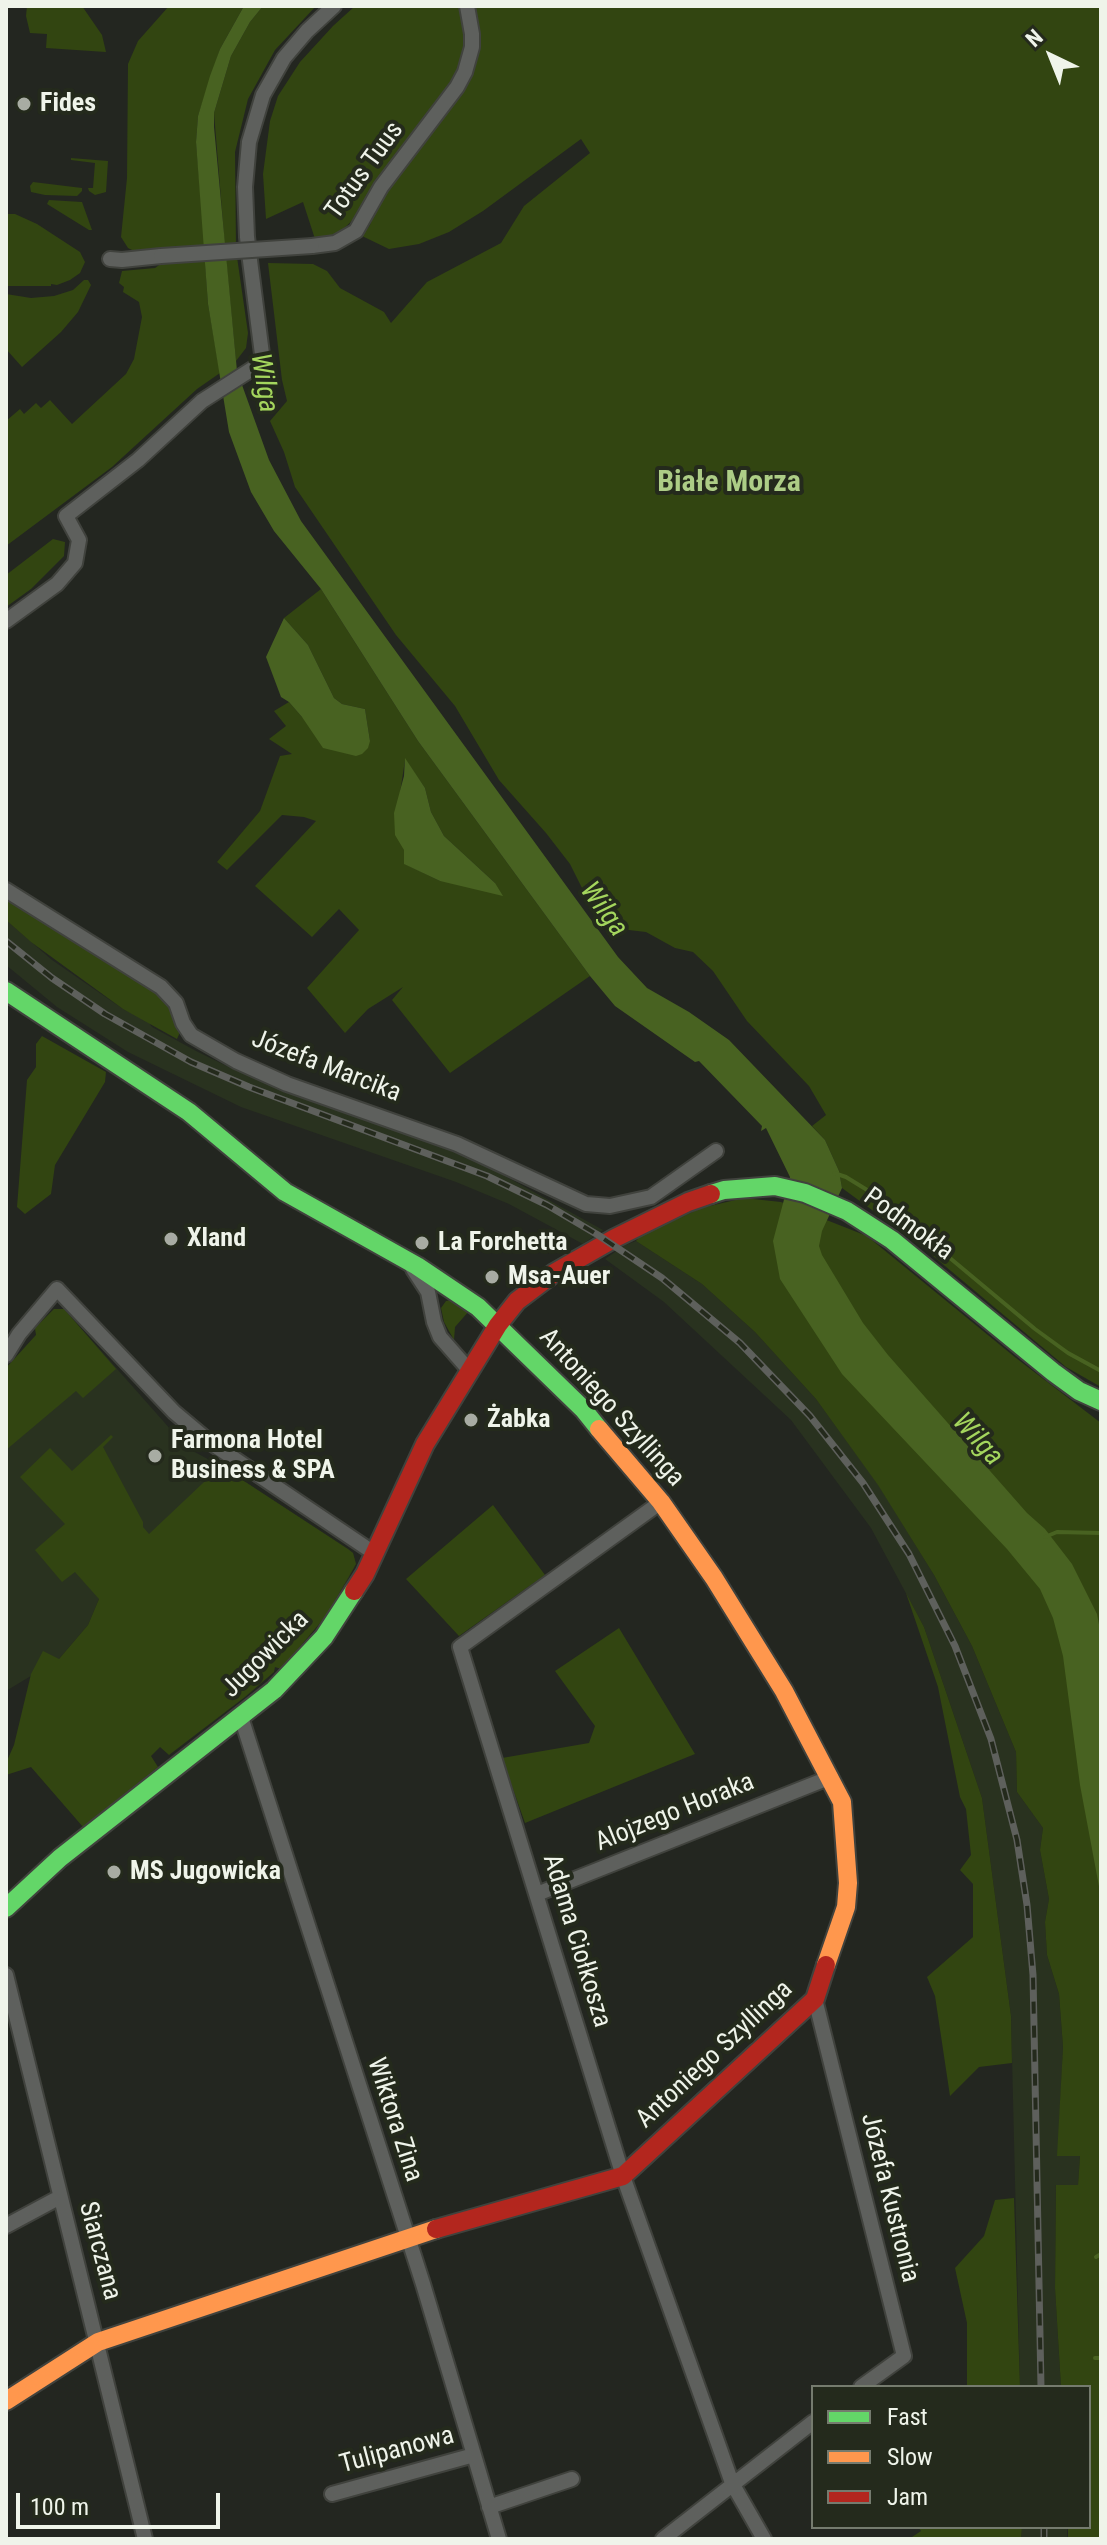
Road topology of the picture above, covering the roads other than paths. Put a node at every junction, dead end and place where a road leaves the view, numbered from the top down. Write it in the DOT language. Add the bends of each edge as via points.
graph roads {
  1 [pos="334,6"];
  2 [pos="467,6"];
  3 [pos="110,259"];
  4 [pos="6,621"];
  5 [pos="6,890"];
  6 [pos="6,991"];
  7 [pos="716,1151"];
  8 [pos="651,1197"];
  9 [pos="660,1215"];
  10 [pos="401,1257"];
  11 [pos="456,1291"];
  12 [pos="432,1304"];
  13 [pos="498,1325"];
  14 [pos="6,1355"];
  15 [pos="469,1370"];
  16 [pos="1101,1401"];
  17 [pos="661,1502"];
  18 [pos="374,1553"];
  19 [pos="241,1717"];
  20 [pos="831,1777"];
  21 [pos="537,1894"];
  22 [pos="6,1908"];
  23 [pos="6,1975"];
  24 [pos="815,1999"];
  25 [pos="623,2176"];
  26 [pos="60,2197"];
  27 [pos="6,2226"];
  28 [pos="408,2237"];
  29 [pos="98,2342"];
  30 [pos="864,2385"];
  31 [pos="6,2401"];
  32 [pos="811,2424"];
  33 [pos="474,2455"];
  34 [pos="572,2479"];
  35 [pos="732,2483"];
  36 [pos="332,2494"];
  37 [pos="489,2507"];
  38 [pos="145,2539"];
  39 [pos="499,2539"];
  40 [pos="663,2539"];
  41 [pos="764,2539"];
  1 -- 4 [label="street" via="284,58 263,95 247,149 246,212 263,362 214,392 66,516 79,540 75,563 57,584"];
  2 -- 3 [label="street, Totus Tuus, bridge" via="472,47 465,72 381,187 356,231 335,243 312,246"];
  5 -- 8 [label="street, Józefa Marcika" via="161,987 176,1003 191,1035 236,1061 457,1144 586,1204 610,1206"];
  6 -- 10 [label="street" via="189,1112 285,1192"];
  7 -- 8 [label="street"];
  8 -- 9 [label="street"];
  9 -- 13 [label="street, Podmokła" via="554,1273 517,1301"];
  9 -- 16 [label="street, Podmokła" via="724,1190 775,1186 805,1193 847,1211 892,1240 1053,1372"];
  10 -- 11 [label="street"];
  10 -- 12 [label="street" via="421,1280"];
  11 -- 12 [label="street"];
  11 -- 13 [label="street"];
  12 -- 15 [label="street" via="440,1337"];
  13 -- 15 [label="street, Jugowicka"];
  13 -- 17 [label="street, Antoniego Szyllinga" via="583,1409"];
  14 -- 18 [label="street" via="57,1289 174,1412 211,1443"];
  15 -- 18 [label="street, Jugowicka" via="425,1444"];
  17 -- 20 [label="street, Antoniego Szyllinga" via="784,1691"];
  17 -- 21 [label="street, Adama Ciołkosza" via="460,1647"];
  18 -- 19 [label="street, Jugowicka" via="324,1637"];
  19 -- 22 [label="street, Jugowicka" via="60,1858"];
  19 -- 28 [label="street, Wiktora Zina"];
  20 -- 21 [label="street, Alojzego Horaka"];
  20 -- 24 [label="street, Antoniego Szyllinga" via="842,1802 848,1883 846,1907"];
  21 -- 25 [label="street, Adama Ciołkosza"];
  23 -- 26 [label="street, Siarczana"];
  24 -- 25 [label="street, Antoniego Szyllinga"];
  24 -- 30 [label="street, Józefa Kustronia" via="904,2356"];
  25 -- 28 [label="street, Antoniego Szyllinga"];
  25 -- 35 [label="street, Adama Ciołkosza"];
  26 -- 27 [label="street"];
  26 -- 29 [label="street, Siarczana"];
  28 -- 29 [label="street, Antoniego Szyllinga"];
  28 -- 33 [label="street, Wiktora Zina"];
  29 -- 31 [label="street, Antoniego Szyllinga"];
  29 -- 38 [label="street, Siarczana"];
  32 -- 35 [label="street"];
  33 -- 36 [label="street, Tulipanowa"];
  33 -- 37 [label="street, Wiktora Zina"];
  34 -- 37 [label="street"];
  35 -- 40 [label="street"];
  35 -- 41 [label="street, Adama Ciołkosza"];
  37 -- 39 [label="street, Wiktora Zina"];
}
